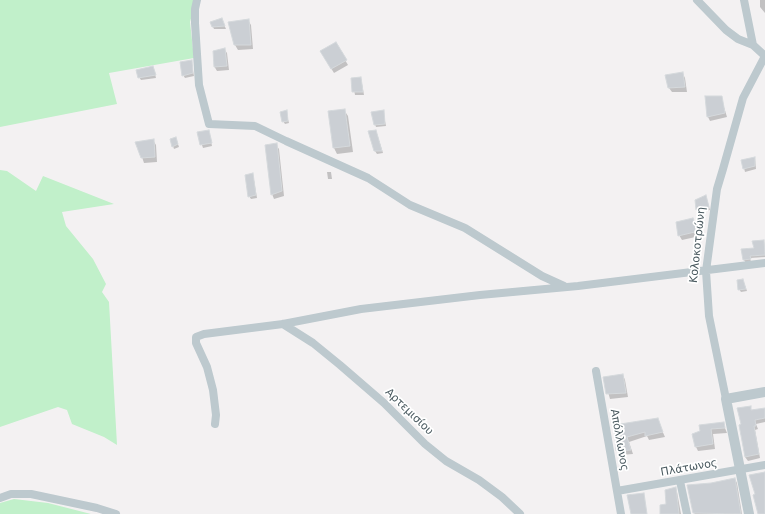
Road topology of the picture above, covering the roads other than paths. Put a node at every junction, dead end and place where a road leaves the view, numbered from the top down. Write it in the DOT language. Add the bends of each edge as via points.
graph roads {
  1 [pos="198,0"];
  2 [pos="697,0"];
  3 [pos="744,0"];
  4 [pos="752,45"];
  5 [pos="765,56"];
  6 [pos="765,263"];
  7 [pos="706,271"];
  8 [pos="564,287"];
  9 [pos="283,324"];
  10 [pos="596,371"];
  11 [pos="765,392"];
  12 [pos="726,399"];
  13 [pos="215,424"];
  14 [pos="765,465"];
  15 [pos="740,470"];
  16 [pos="680,481"];
  17 [pos="617,491"];
  18 [pos="0,498"];
  19 [pos="116,514"];
  20 [pos="520,514"];
  21 [pos="621,514"];
  22 [pos="687,514"];
  23 [pos="749,514"];
  1 -- 8 [label="street" via="195,23 199,85 209,124 255,126 368,178 410,205 465,228"];
  2 -- 4 [label="street" via="726,30"];
  3 -- 4 [label="street"];
  4 -- 5 [label="street"];
  5 -- 7 [label="street, Κολοκοτρώνη" via="743,98 722,169"];
  6 -- 7 [label="street"];
  7 -- 8 [label="street"];
  7 -- 12 [label="street, Κολοκοτρώνη" via="709,316"];
  8 -- 9 [label="street" via="480,294 361,309"];
  9 -- 13 [label="street" via="196,337 213,390"];
  9 -- 20 [label="street, Αρτεμισίου" via="340,365 446,461 479,480"];
  10 -- 17 [label="street, Απόλλωνος"];
  11 -- 12 [label="street"];
  12 -- 15 [label="street, Κολοκοτρώνη"];
  14 -- 15 [label="street, Πλάτωνος"];
  15 -- 16 [label="street, Πλάτωνος"];
  15 -- 23 [label="street, Κολοκοτρώνη"];
  16 -- 17 [label="street, Πλάτωνος"];
  16 -- 22 [label="street"];
  17 -- 21 [label="street, Απόλλωνος"];
  18 -- 19 [label="street" via="11,494 31,494"];
}
